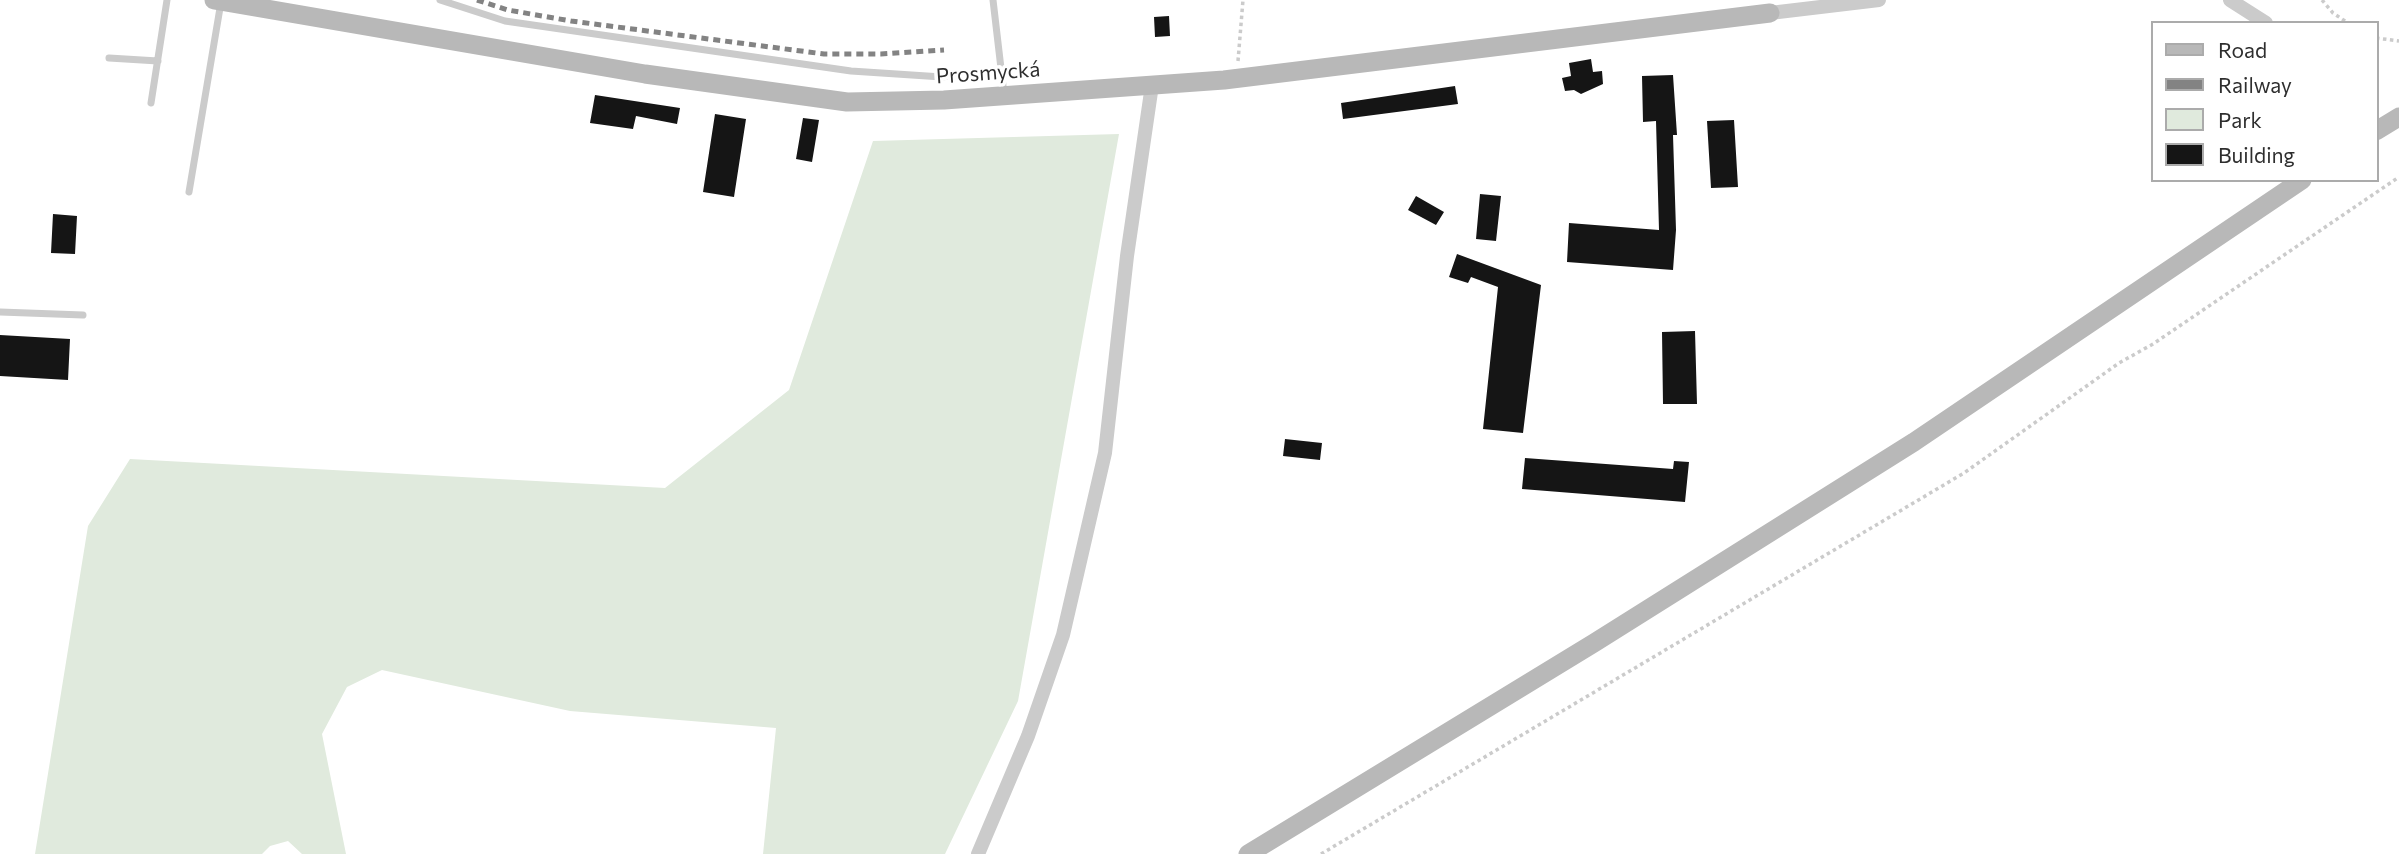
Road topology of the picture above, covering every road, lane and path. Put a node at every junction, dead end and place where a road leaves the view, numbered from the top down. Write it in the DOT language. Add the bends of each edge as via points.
graph roads {
  1 [pos="167,0"];
  2 [pos="440,0"];
  3 [pos="993,0"];
  4 [pos="1243,0"];
  5 [pos="1879,0"];
  6 [pos="2230,0"];
  7 [pos="2322,0"];
  8 [pos="218,1"];
  9 [pos="1770,13"];
  10 [pos="2263,21"];
  11 [pos="2345,21"];
  12 [pos="2378,38"];
  13 [pos="2399,41"];
  14 [pos="109,58"];
  15 [pos="158,61"];
  16 [pos="1001,69"];
  17 [pos="1224,79"];
  18 [pos="1152,85"];
  19 [pos="1004,94"];
  20 [pos="151,103"];
  21 [pos="2399,117"];
  22 [pos="2378,130"];
  23 [pos="2399,177"];
  24 [pos="2299,182"];
  25 [pos="188,192"];
  26 [pos="0,312"];
  27 [pos="83,315"];
  28 [pos="978,854"];
  29 [pos="1248,854"];
  30 [pos="1321,854"];
  1 -- 15 [label="lane"];
  2 -- 16 [label="lane" via="505,21 851,71 942,77"];
  3 -- 16 [label="lane"];
  4 -- 17 [label="path" via="1240,58"];
  5 -- 9 [label="street"];
  6 -- 10 [label="street"];
  7 -- 11 [label="path"];
  8 -- 19 [label="street, Prosmycká" via="645,74 847,102"];
  8 -- 25 [label="lane"];
  9 -- 17 [label="street, Prosmycká"];
  12 -- 13 [label="path"];
  14 -- 15 [label="lane"];
  15 -- 20 [label="lane"];
  16 -- 19 [label="lane"];
  17 -- 18 [label="street, Prosmycká"];
  18 -- 19 [label="street, Prosmycká"];
  18 -- 28 [label="street" via="1105,453 1063,635 1028,736"];
  21 -- 22 [label="street"];
  23 -- 30 [label="path" via="2119,363 1964,473"];
  24 -- 29 [label="street" via="1914,442"];
  26 -- 27 [label="lane"];
}
